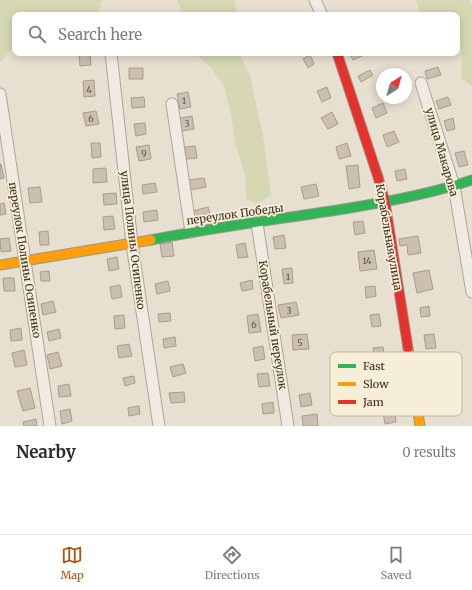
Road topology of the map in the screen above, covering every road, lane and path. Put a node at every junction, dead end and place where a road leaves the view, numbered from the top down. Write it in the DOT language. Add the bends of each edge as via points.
graph roads {
  1 [pos="315,0"];
  2 [pos="321,12"];
  3 [pos="111,56"];
  4 [pos="338,56"];
  5 [pos="421,83"];
  6 [pos="0,94"];
  7 [pos="172,104"];
  8 [pos="472,180"];
  9 [pos="454,186"];
  10 [pos="385,202"];
  11 [pos="257,223"];
  12 [pos="191,232"];
  13 [pos="132,244"];
  14 [pos="24,261"];
  15 [pos="0,265"];
  16 [pos="472,292"];
  17 [pos="408,352"];
  18 [pos="418,416"];
  19 [pos="50,426"];
  20 [pos="159,426"];
  21 [pos="288,426"];
  22 [pos="420,426"];
  1 -- 2 [label="street"];
  3 -- 13 [label="street, улица Полины Осипенко"];
  4 -- 10 [label="street, Корабельная улица"];
  5 -- 9 [label="street, улица Макарова"];
  6 -- 14 [label="street, переулок Полины Осипенко"];
  7 -- 12 [label="street"];
  8 -- 9 [label="street, переулок Победы"];
  9 -- 10 [label="street, переулок Победы"];
  9 -- 16 [label="street, улица Макарова"];
  10 -- 11 [label="street, переулок Победы"];
  10 -- 17 [label="street, Корабельная улица"];
  11 -- 12 [label="street, переулок Победы"];
  11 -- 21 [label="street, Корабельный переулок"];
  12 -- 13 [label="street, переулок Победы"];
  13 -- 14 [label="street, переулок Победы"];
  13 -- 20 [label="street, улица Полины Осипенко"];
  14 -- 15 [label="street, переулок Победы"];
  14 -- 19 [label="street, переулок Полины Осипенко"];
  18 -- 22 [label="street, Корабельная улица"];
}
